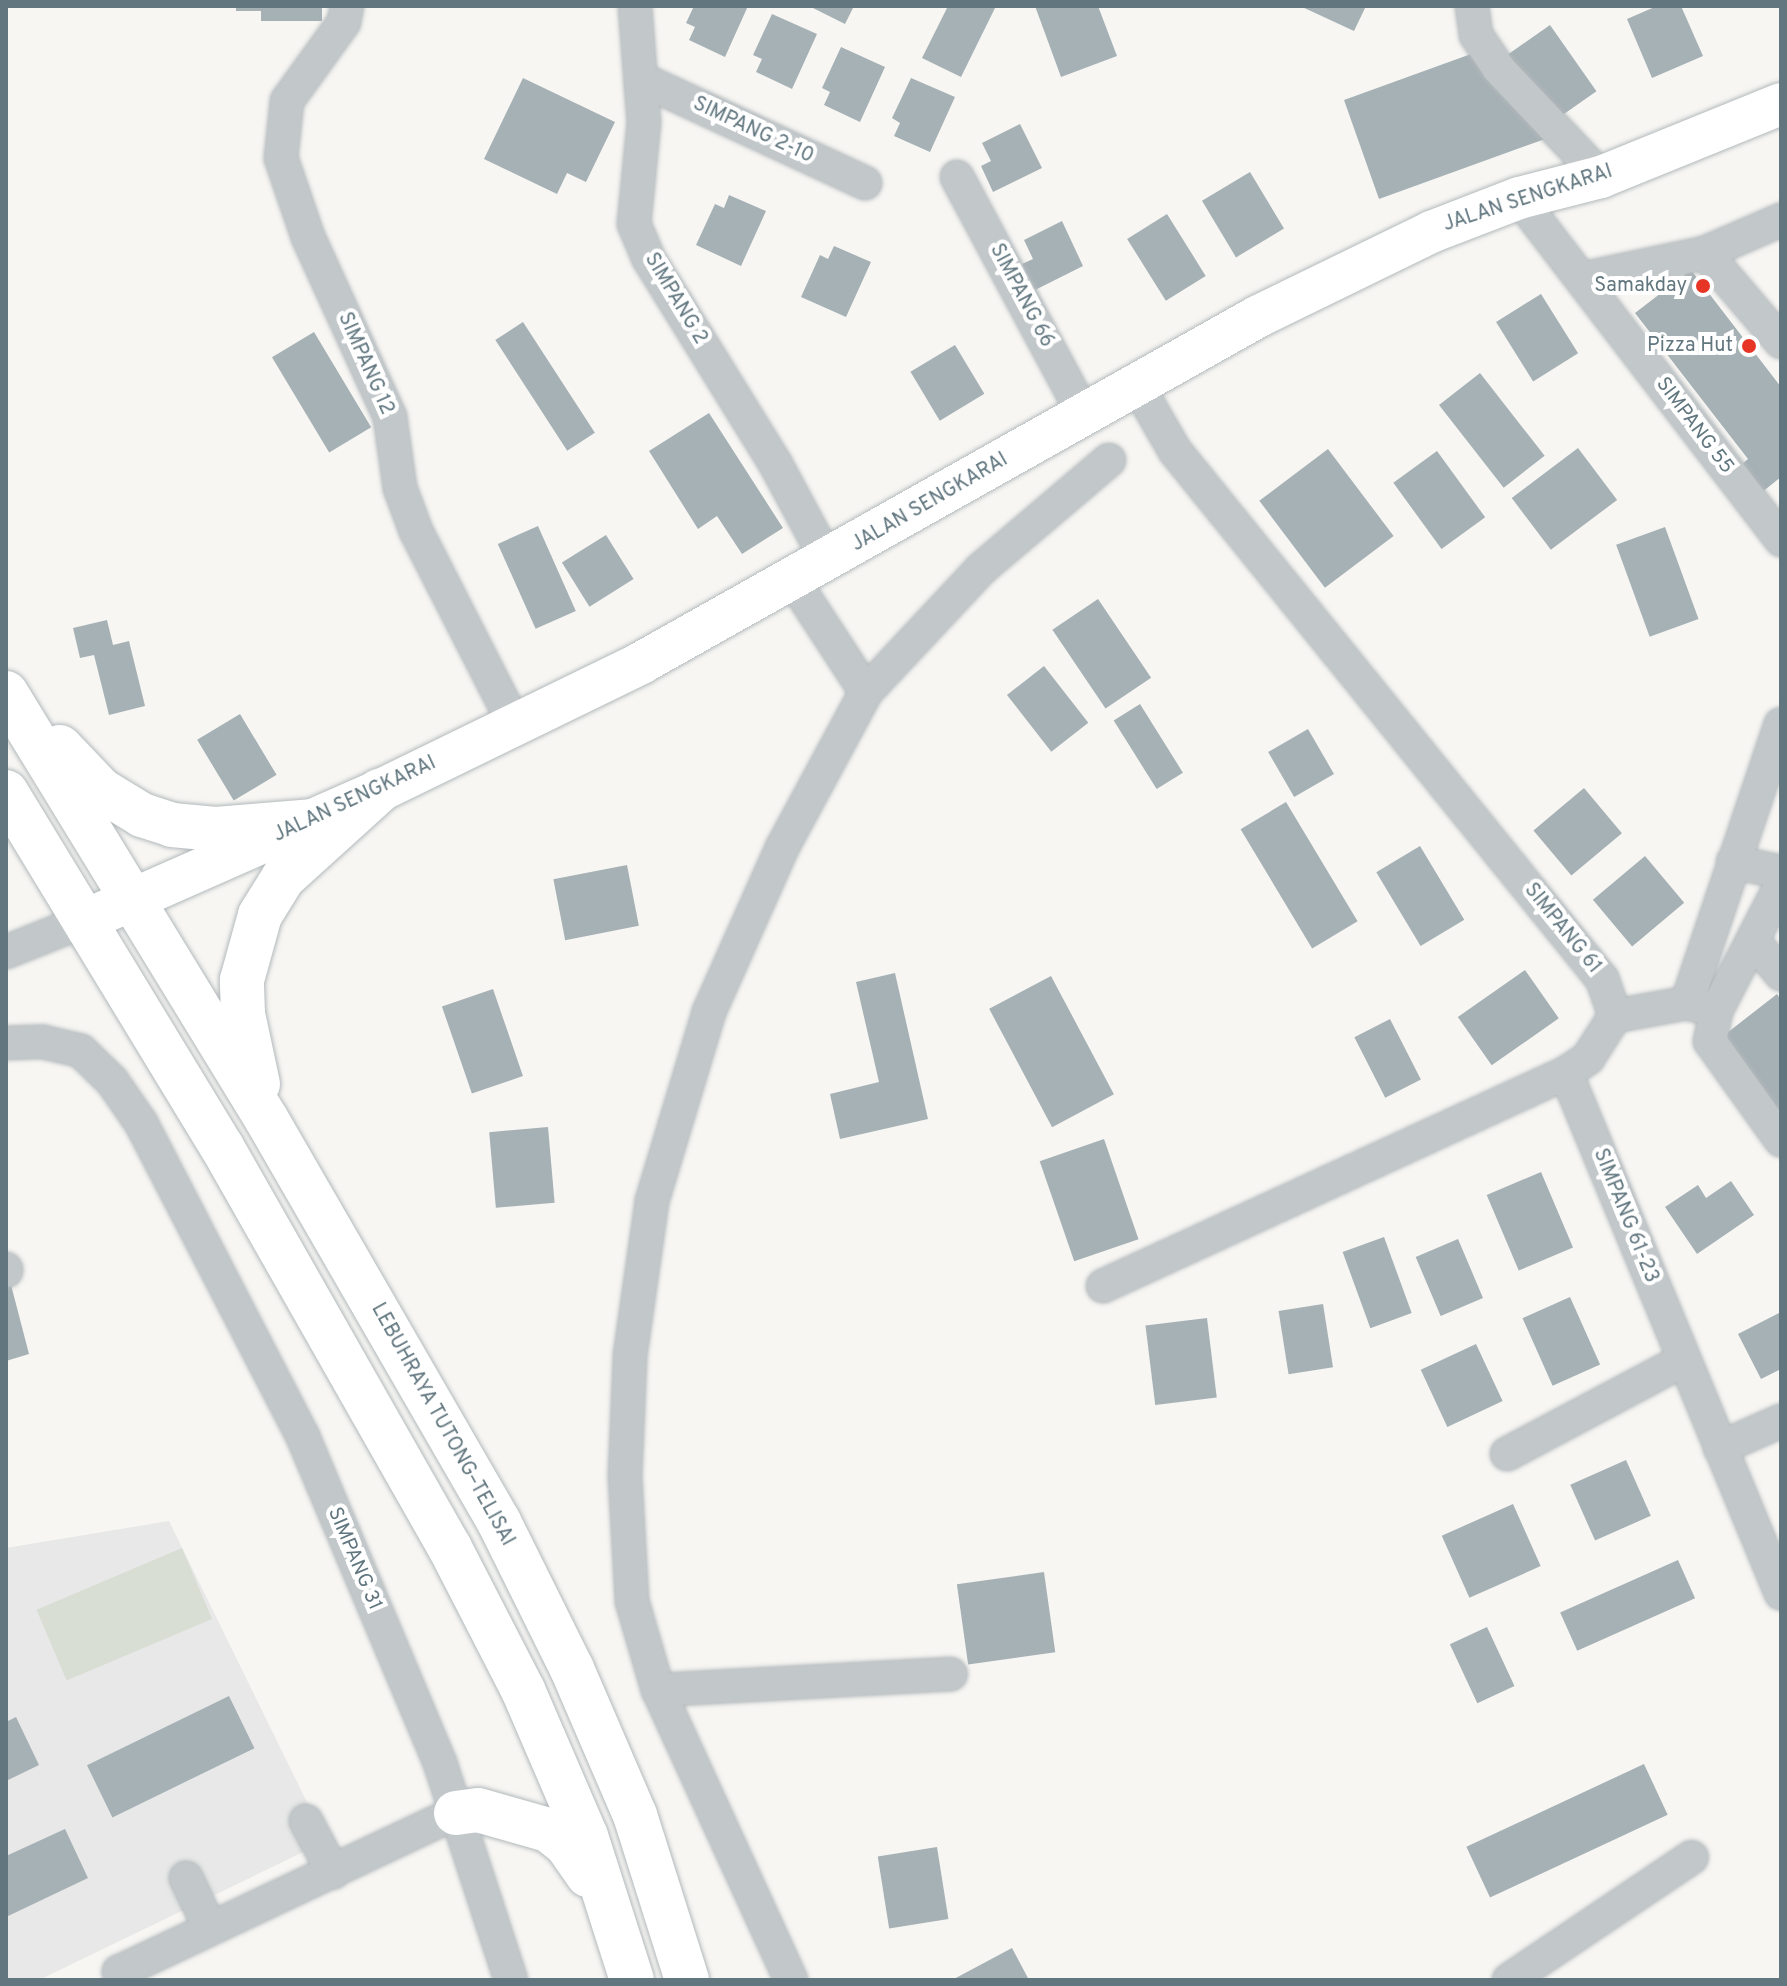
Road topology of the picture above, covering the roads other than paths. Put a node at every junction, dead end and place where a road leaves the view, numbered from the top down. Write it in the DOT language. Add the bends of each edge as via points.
graph roads {
  1 [pos="347,6"];
  2 [pos="635,6"];
  3 [pos="1472,6"];
  4 [pos="641,79"];
  5 [pos="1781,104"];
  6 [pos="957,177"];
  7 [pos="1601,177"];
  8 [pos="865,183"];
  9 [pos="1519,198"];
  10 [pos="1781,220"];
  11 [pos="1705,253"];
  12 [pos="1582,279"];
  13 [pos="1781,342"];
  14 [pos="1137,385"];
  15 [pos="1084,415"];
  16 [pos="1109,460"];
  17 [pos="1781,540"];
  18 [pos="811,571"];
  19 [pos="6,685"];
  20 [pos="866,692"];
  21 [pos="6,693"];
  22 [pos="1781,724"];
  23 [pos="515,725"];
  24 [pos="379,791"];
  25 [pos="6,792"];
  26 [pos="311,821"];
  27 [pos="1733,862"];
  28 [pos="1781,872"];
  29 [pos="1781,885"];
  30 [pos="133,900"];
  31 [pos="86,920"];
  32 [pos="1754,942"];
  33 [pos="6,952"];
  34 [pos="1781,974"];
  35 [pos="1702,1007"];
  36 [pos="1615,1016"];
  37 [pos="6,1043"];
  38 [pos="1566,1073"];
  39 [pos="267,1120"];
  40 [pos="1781,1140"];
  41 [pos="1103,1286"];
  42 [pos="1684,1360"];
  43 [pos="1781,1421"];
  44 [pos="1720,1448"];
  45 [pos="1507,1454"];
  46 [pos="1781,1593"];
  47 [pos="951,1674"];
  48 [pos="658,1690"];
  49 [pos="456,1813"];
  50 [pos="306,1821"];
  51 [pos="1692,1857"];
  52 [pos="333,1872"];
  53 [pos="186,1878"];
  54 [pos="210,1928"];
  55 [pos="631,1976"];
  56 [pos="114,1977"];
  57 [pos="511,1980"];
  58 [pos="687,1980"];
  59 [pos="791,1980"];
  60 [pos="1509,1980"];
  1 -- 23 [label="street, SIMPANG 12" via="344,22 287,101 281,158 308,237 390,417 400,488 416,531"];
  2 -- 4 [label="street, SIMPANG 2"];
  3 -- 7 [label="street" via="1476,35 1498,68"];
  4 -- 8 [label="street, SIMPANG 2-10"];
  4 -- 18 [label="street, SIMPANG 2" via="644,122 634,224 649,259 775,463"];
  5 -- 7 [label="main road, JALAN SENGKARAI"];
  6 -- 15 [label="street, SIMPANG 66"];
  7 -- 9 [label="main road, JALAN SENGKARAI"];
  9 -- 12 [label="street, SIMPANG 55"];
  9 -- 14 [label="main road, JALAN SENGKARAI" via="1431,232 1257,317"];
  10 -- 11 [label="street"];
  11 -- 12 [label="street"];
  11 -- 13 [label="street"];
  12 -- 17 [label="street, SIMPANG 55"];
  14 -- 15 [label="main road, JALAN SENGKARAI"];
  14 -- 36 [label="street, SIMPANG 61" via="1175,451 1602,979"];
  15 -- 18 [label="main road, JALAN SENGKARAI"];
  16 -- 20 [label="street" via="981,569"];
  18 -- 20 [label="street, SIMPANG 2"];
  18 -- 23 [label="main road, JALAN SENGKARAI"];
  19 -- 26 [label="highway" via="81,771 142,815 172,825 216,829"];
  20 -- 48 [label="street" via="782,848 709,1012 652,1201 630,1356 625,1477 632,1601"];
  21 -- 30 [label="highway, LEBUHRAYA TUTONG–TELISAI"];
  22 -- 27 [label="street"];
  23 -- 24 [label="main road, JALAN SENGKARAI"];
  24 -- 26 [label="main road, JALAN SENGKARAI"];
  24 -- 39 [label="highway" via="283,878 260,915 242,980 243,1014"];
  25 -- 31 [label="highway"];
  26 -- 30 [label="main road, JALAN SENGKARAI"];
  27 -- 28 [label="street"];
  27 -- 35 [label="street"];
  29 -- 32 [label="street"];
  30 -- 31 [label="main road, JALAN SENGKARAI"];
  30 -- 39 [label="highway, LEBUHRAYA TUTONG–TELISAI"];
  31 -- 33 [label="street"];
  31 -- 55 [label="highway" via="222,1147 523,1690 586,1836"];
  32 -- 34 [label="street"];
  32 -- 35 [label="street"];
  35 -- 36 [label="street"];
  35 -- 40 [label="street" via="1710,1041"];
  36 -- 38 [label="street" via="1604,1041"];
  37 -- 49 [label="street, SIMPANG 31" via="43,1042 81,1051 112,1081 141,1123 303,1437 440,1763"];
  38 -- 41 [label="street"];
  38 -- 42 [label="street, SIMPANG 61-23"];
  39 -- 58 [label="highway, LEBUHRAYA TUTONG–TELISAI" via="499,1522 572,1669 635,1815"];
  42 -- 44 [label="street, SIMPANG 61-23"];
  42 -- 45 [label="street"];
  43 -- 44 [label="street"];
  44 -- 46 [label="street, SIMPANG 61-23"];
  47 -- 48 [label="street"];
  48 -- 59 [label="street"];
  49 -- 52 [label="street"];
  49 -- 55 [label="highway" via="478,1810 519,1818 566,1844 590,1880"];
  49 -- 57 [label="street, SIMPANG 31"];
  50 -- 52 [label="street"];
  51 -- 60 [label="street"];
  52 -- 54 [label="street"];
  53 -- 54 [label="street"];
  54 -- 56 [label="street"];
}
